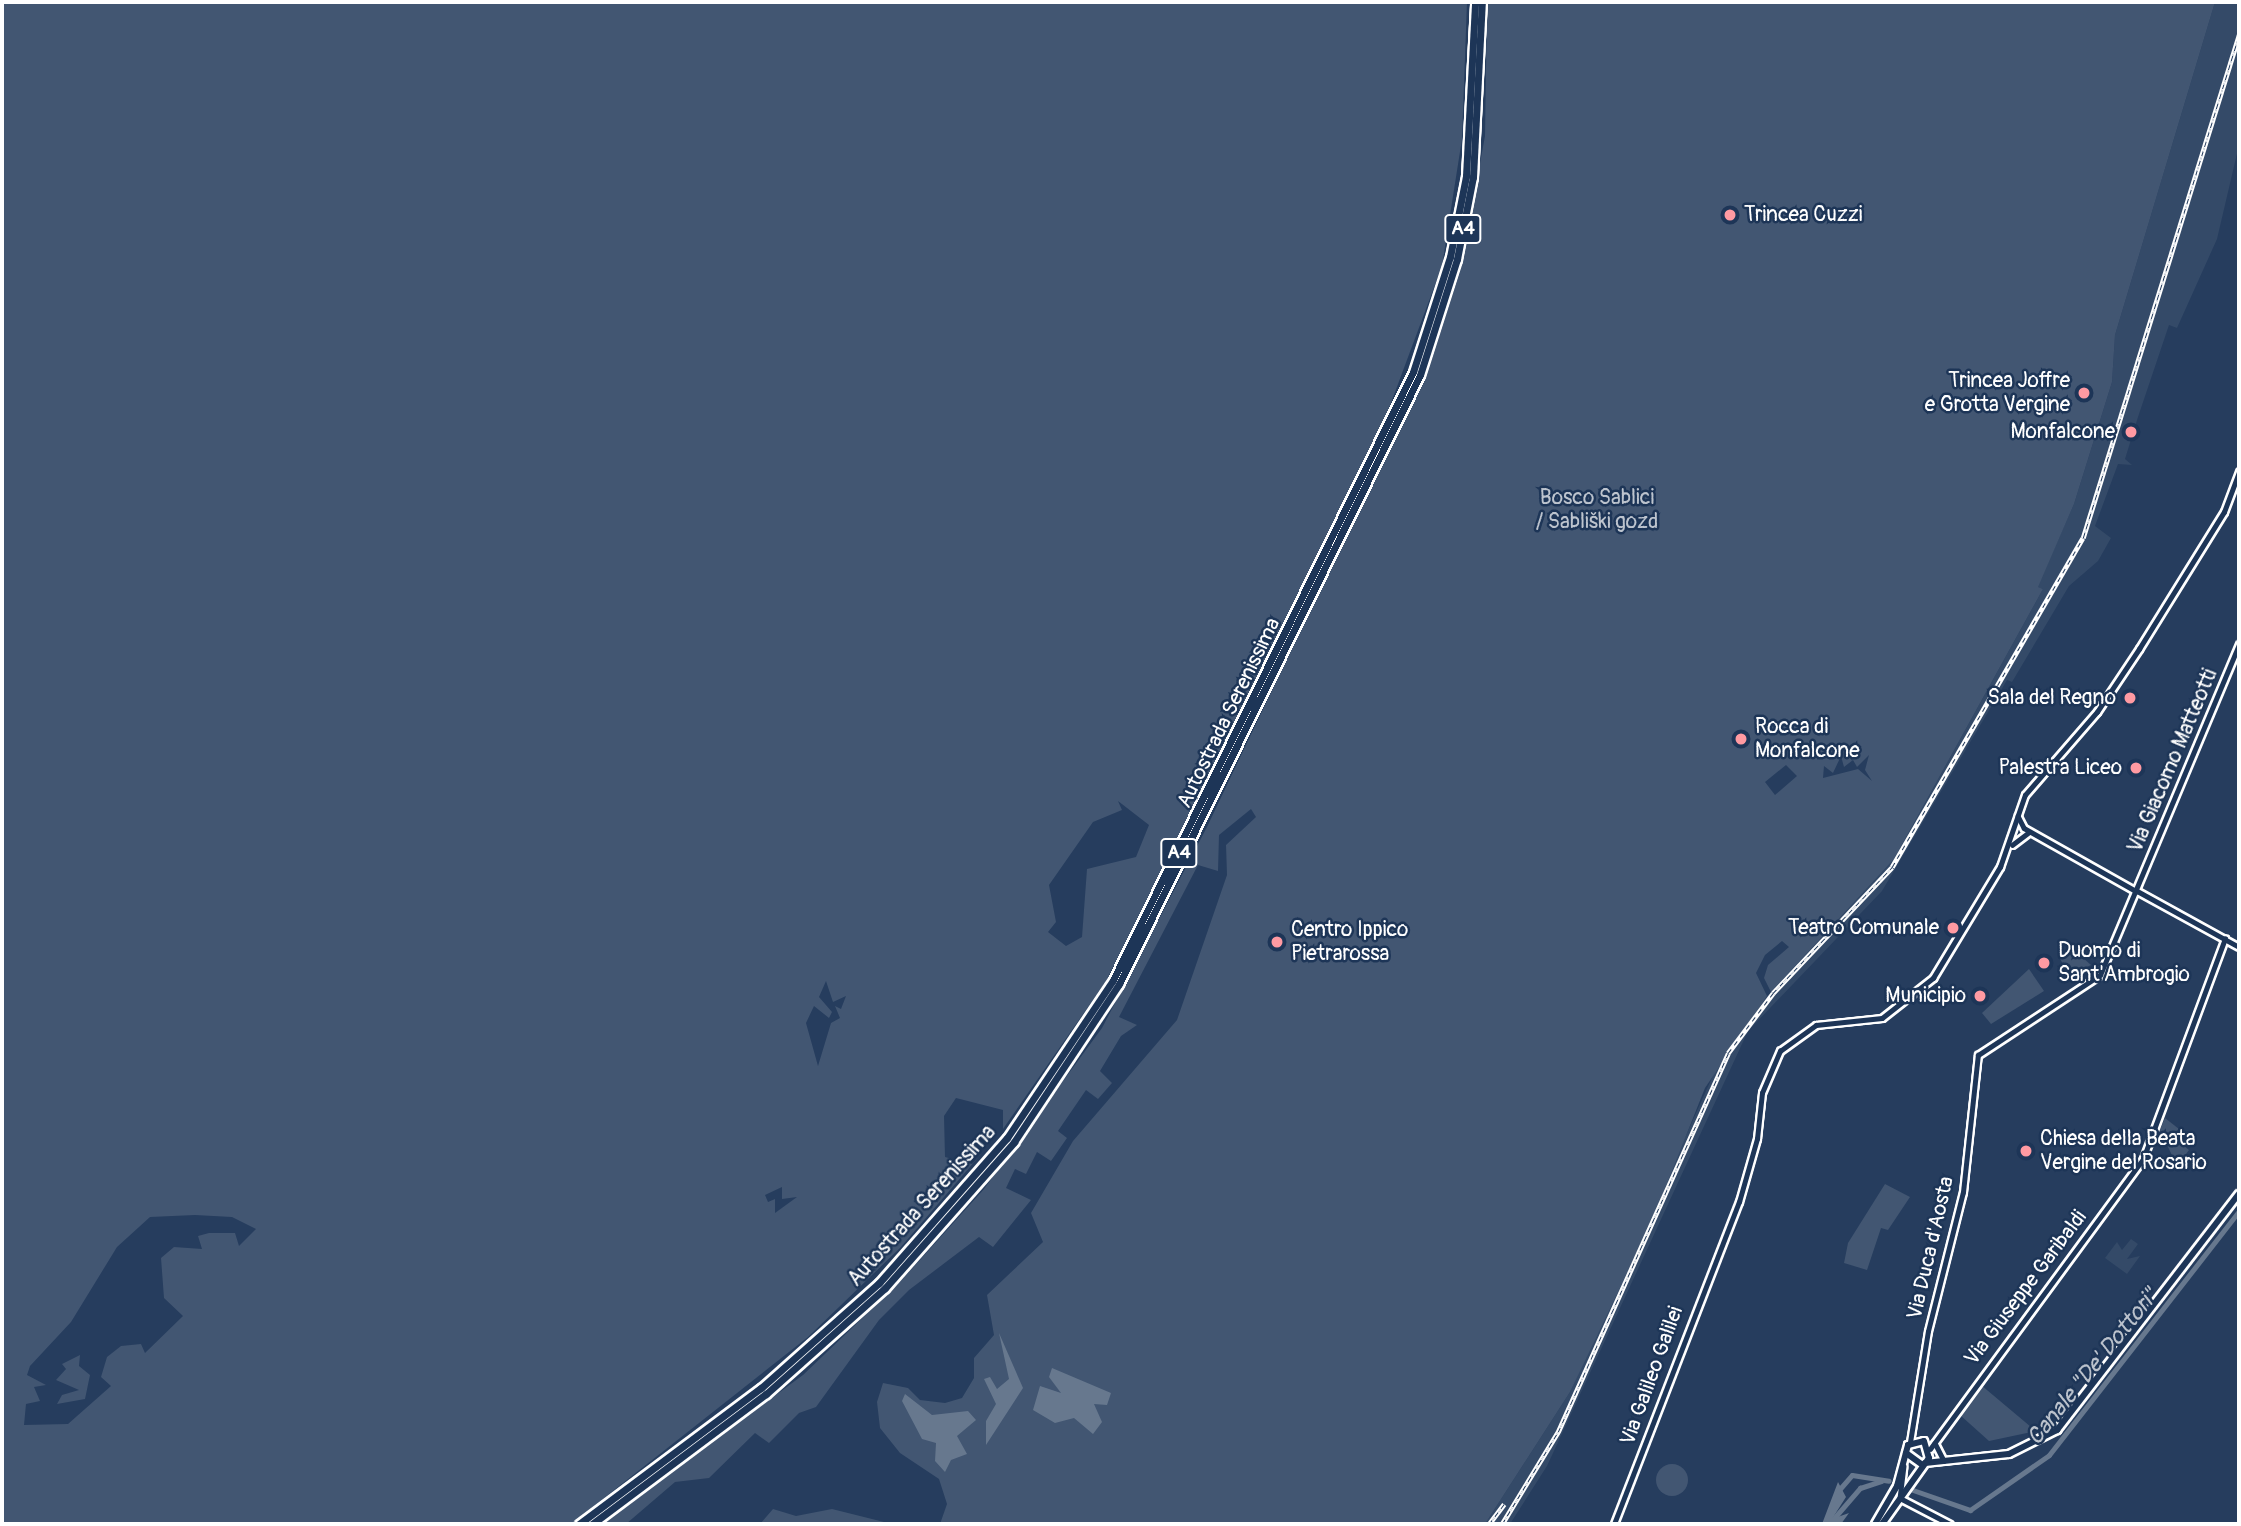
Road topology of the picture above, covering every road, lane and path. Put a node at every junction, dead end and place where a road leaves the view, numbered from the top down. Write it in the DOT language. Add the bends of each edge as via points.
graph roads {
  1 [pos="1475,2"];
  2 [pos="1482,2"];
  3 [pos="2239,472"];
  4 [pos="2239,644"];
  5 [pos="2018,816"];
  6 [pos="2030,832"];
  7 [pos="2000,867"];
  8 [pos="2137,891"];
  9 [pos="2225,939"];
  10 [pos="2239,947"];
  11 [pos="1977,1059"];
  12 [pos="2239,1194"];
  13 [pos="1937,1438"];
  14 [pos="1910,1442"];
  15 [pos="1906,1451"];
  16 [pos="1931,1451"];
  17 [pos="1947,1462"];
  18 [pos="1923,1463"];
  19 [pos="1903,1465"];
  20 [pos="1911,1477"];
  21 [pos="1900,1498"];
  22 [pos="579,1524"];
  23 [pos="592,1524"];
  24 [pos="1614,1524"];
  25 [pos="1875,1524"];
  26 [pos="1882,1524"];
  27 [pos="1950,1524"];
  1 -- 22 [label="highway, Autostrada Serenissima / A4" via="1466,176 1427,335 1391,425 1113,980 1007,1138 879,1283 753,1395"];
  2 -- 23 [label="highway, Autostrada Serenissima / A4" via="1473,177 1457,259 1420,375 1119,984 1014,1142 886,1288 766,1394"];
  3 -- 5 [label="street" via="2213,531 2178,577 2139,649 2033,784"];
  4 -- 8 [label="main road, Via Giacomo Matteotti"];
  5 -- 6 [label="street"];
  5 -- 7 [label="street"];
  6 -- 7 [label="street" via="2016,838"];
  6 -- 8 [label="street"];
  7 -- 24 [label="street, Via Galileo Galilei" via="1940,968 1913,997 1882,1018 1815,1025 1783,1046 1763,1088 1757,1139"];
  8 -- 9 [label="main road"];
  8 -- 11 [label="main road, Via Giacomo Matteotti" via="2101,975 1990,1042"];
  9 -- 10 [label="main road"];
  9 -- 13 [label="street, Via Giuseppe Garibaldi" via="2143,1159"];
  11 -- 14 [label="main road, Via Duca d'Aosta" via="1963,1192 1928,1331"];
  12 -- 17 [label="main road" via="2057,1430 2026,1450"];
  13 -- 16 [label="street, Via Giuseppe Garibaldi"];
  13 -- 17 [label="street" via="1936,1454"];
  14 -- 15 [label="main road"];
  14 -- 16 [label="main road" via="1923,1440"];
  15 -- 18 [label="main road" via="1910,1461"];
  15 -- 19 [label="main road"];
  16 -- 17 [label="main road"];
  16 -- 18 [label="main road"];
  17 -- 18 [label="main road"];
  17 -- 20 [label="main road"];
  18 -- 20 [label="main road"];
  19 -- 21 [label="street"];
  19 -- 25 [label="main road"];
  20 -- 21 [label="main road"];
  21 -- 26 [label="main road"];
  21 -- 27 [label="street"];
}
